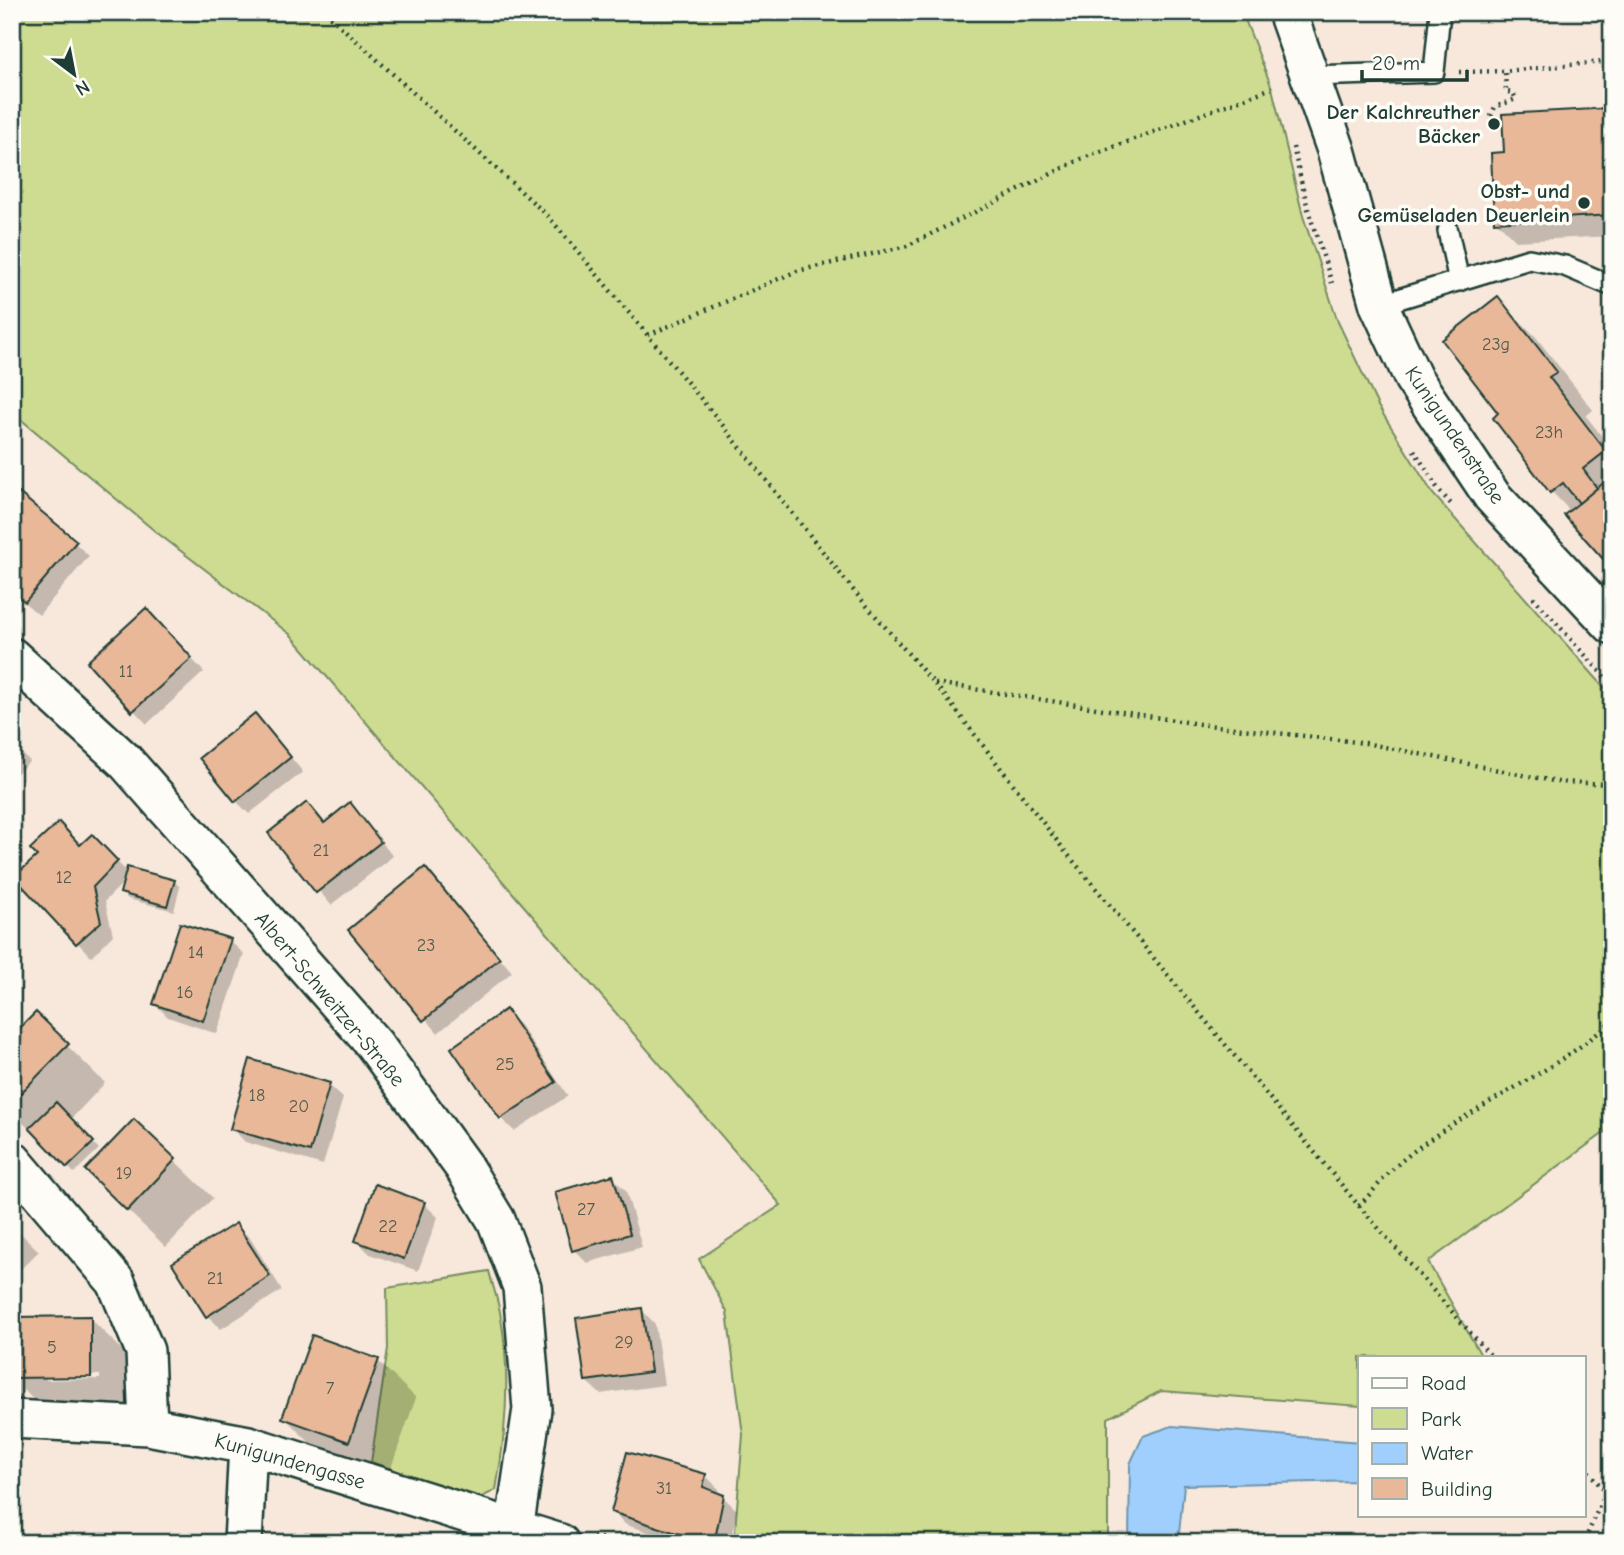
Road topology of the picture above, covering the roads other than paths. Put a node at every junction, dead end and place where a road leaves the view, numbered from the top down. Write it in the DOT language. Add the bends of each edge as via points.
graph roads {
  1 [pos="1287,12"];
  2 [pos="1440,12"];
  3 [pos="1311,76"];
  4 [pos="1447,231"];
  5 [pos="1459,281"];
  6 [pos="1612,286"];
  7 [pos="1379,305"];
  8 [pos="1612,625"];
  9 [pos="12,657"];
  10 [pos="12,1160"];
  11 [pos="12,1419"];
  12 [pos="148,1426"];
  13 [pos="248,1445"];
  14 [pos="514,1530"];
  15 [pos="243,1543"];
  16 [pos="560,1543"];
  1 -- 3 [label="street, Kunigundenstraße"];
  2 -- 3 [label="lane" via="1434,72"];
  3 -- 7 [label="street, Kunigundenstraße"];
  4 -- 5 [label="lane"];
  5 -- 6 [label="lane" via="1529,259 1564,266"];
  5 -- 7 [label="lane"];
  7 -- 8 [label="street, Kunigundenstraße" via="1413,378 1492,496"];
  9 -- 14 [label="street, Albert-Schweitzer-Straße" via="125,761 374,1044 463,1166 496,1220 522,1287 532,1409"];
  10 -- 12 [label="street" via="116,1282 145,1350"];
  11 -- 12 [label="street, Kunigundengasse"];
  12 -- 13 [label="street, Kunigundengasse"];
  13 -- 14 [label="street, Kunigundengasse"];
  13 -- 15 [label="street"];
  14 -- 16 [label="street, Kunigundengasse"];
}
